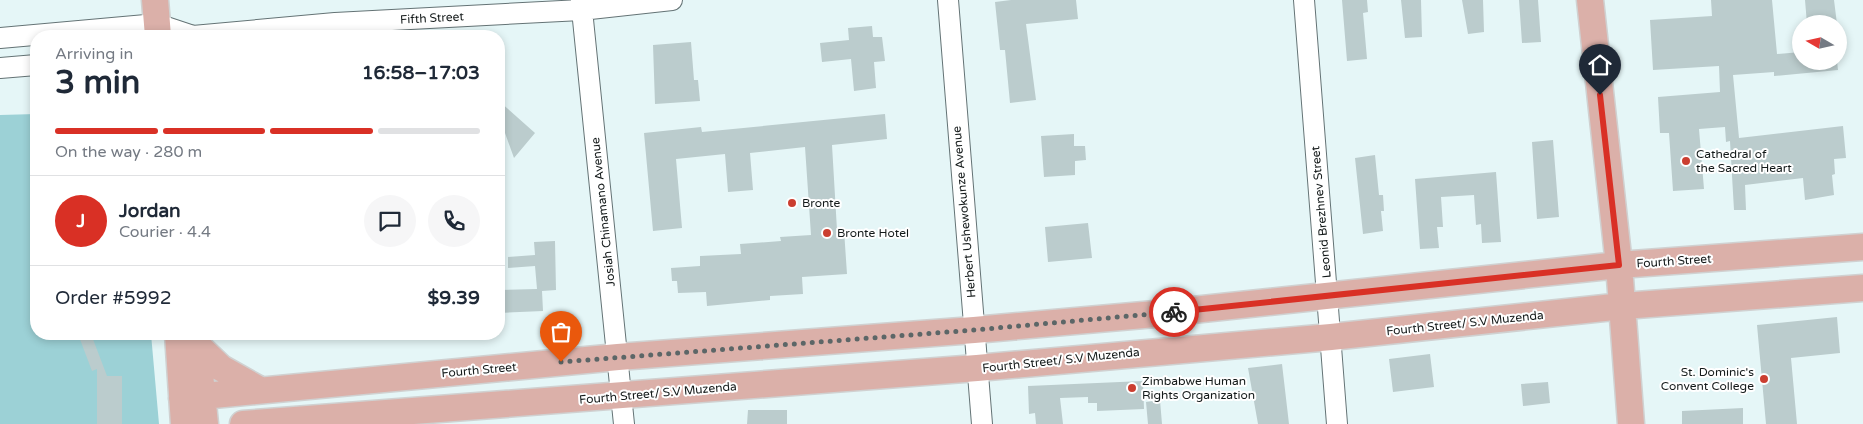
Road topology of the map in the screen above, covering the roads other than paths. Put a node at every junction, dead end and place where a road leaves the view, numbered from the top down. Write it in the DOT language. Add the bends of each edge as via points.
graph roads {
  1 [pos="672,0"];
  2 [pos="948,0"];
  3 [pos="1304,0"];
  4 [pos="1590,0"];
  5 [pos="581,5"];
  6 [pos="157,20"];
  7 [pos="70,30"];
  8 [pos="180,30"];
  9 [pos="259,30"];
  10 [pos="30,35"];
  11 [pos="0,38"];
  12 [pos="30,66"];
  13 [pos="0,68"];
  14 [pos="1863,247"];
  15 [pos="1619,265"];
  16 [pos="1863,288"];
  17 [pos="1327,295"];
  18 [pos="1623,306"];
  19 [pos="974,330"];
  20 [pos="1330,337"];
  21 [pos="191,340"];
  22 [pos="193,340"];
  23 [pos="618,357"];
  24 [pos="977,368"];
  25 [pos="260,390"];
  26 [pos="621,396"];
  27 [pos="192,397"];
  28 [pos="184,424"];
  29 [pos="205,424"];
  30 [pos="254,424"];
  31 [pos="624,424"];
  32 [pos="982,424"];
  33 [pos="1337,424"];
  34 [pos="1631,424"];
  1 -- 5 [label="street, Fifth Street"];
  2 -- 19 [label="street, Herbert Ushewokunze Avenue"];
  3 -- 17 [label="street, Leonid Brezhnev Street"];
  4 -- 15 [label="main road"];
  5 -- 9 [label="street, Fifth Street"];
  5 -- 23 [label="street, Josiah Chinamano Avenue"];
  6 -- 7 [label="street, Fifth Street"];
  6 -- 8 [label="street, Fifth Street"];
  10 -- 11 [label="street, Fifth Street"];
  12 -- 13 [label="street"];
  14 -- 15 [label="main road, Fourth Street"];
  15 -- 17 [label="main road, Fourth Street"];
  15 -- 18 [label="main road"];
  16 -- 18 [label="main road, Fourth Street/ S.V Muzenda"];
  17 -- 19 [label="main road, Fourth Street"];
  17 -- 20 [label="street, Leonid Brezhnev Street"];
  18 -- 20 [label="main road, Fourth Street/ S.V Muzenda"];
  18 -- 34 [label="main road"];
  19 -- 23 [label="main road, Fourth Street"];
  19 -- 24 [label="street, Herbert Ushewokunze Avenue"];
  20 -- 24 [label="main road, Fourth Street/ S.V Muzenda"];
  20 -- 33 [label="street, Leonid Brezhnev Street"];
  21 -- 27 [label="main road"];
  22 -- 25 [label="main road" via="221,368"];
  23 -- 25 [label="main road, Fourth Street"];
  23 -- 26 [label="street, Josiah Chinamano Avenue"];
  24 -- 26 [label="main road, Fourth Street/ S.V Muzenda"];
  24 -- 32 [label="street, Herbert Ushewokunze Avenue"];
  25 -- 27 [label="main road, Fourth Street"];
  26 -- 30 [label="main road, Fourth Street/ S.V Muzenda"];
  26 -- 31 [label="street, Josiah Chinamano Avenue"];
  27 -- 28 [label="main road"];
  27 -- 29 [label="main road"];
}
